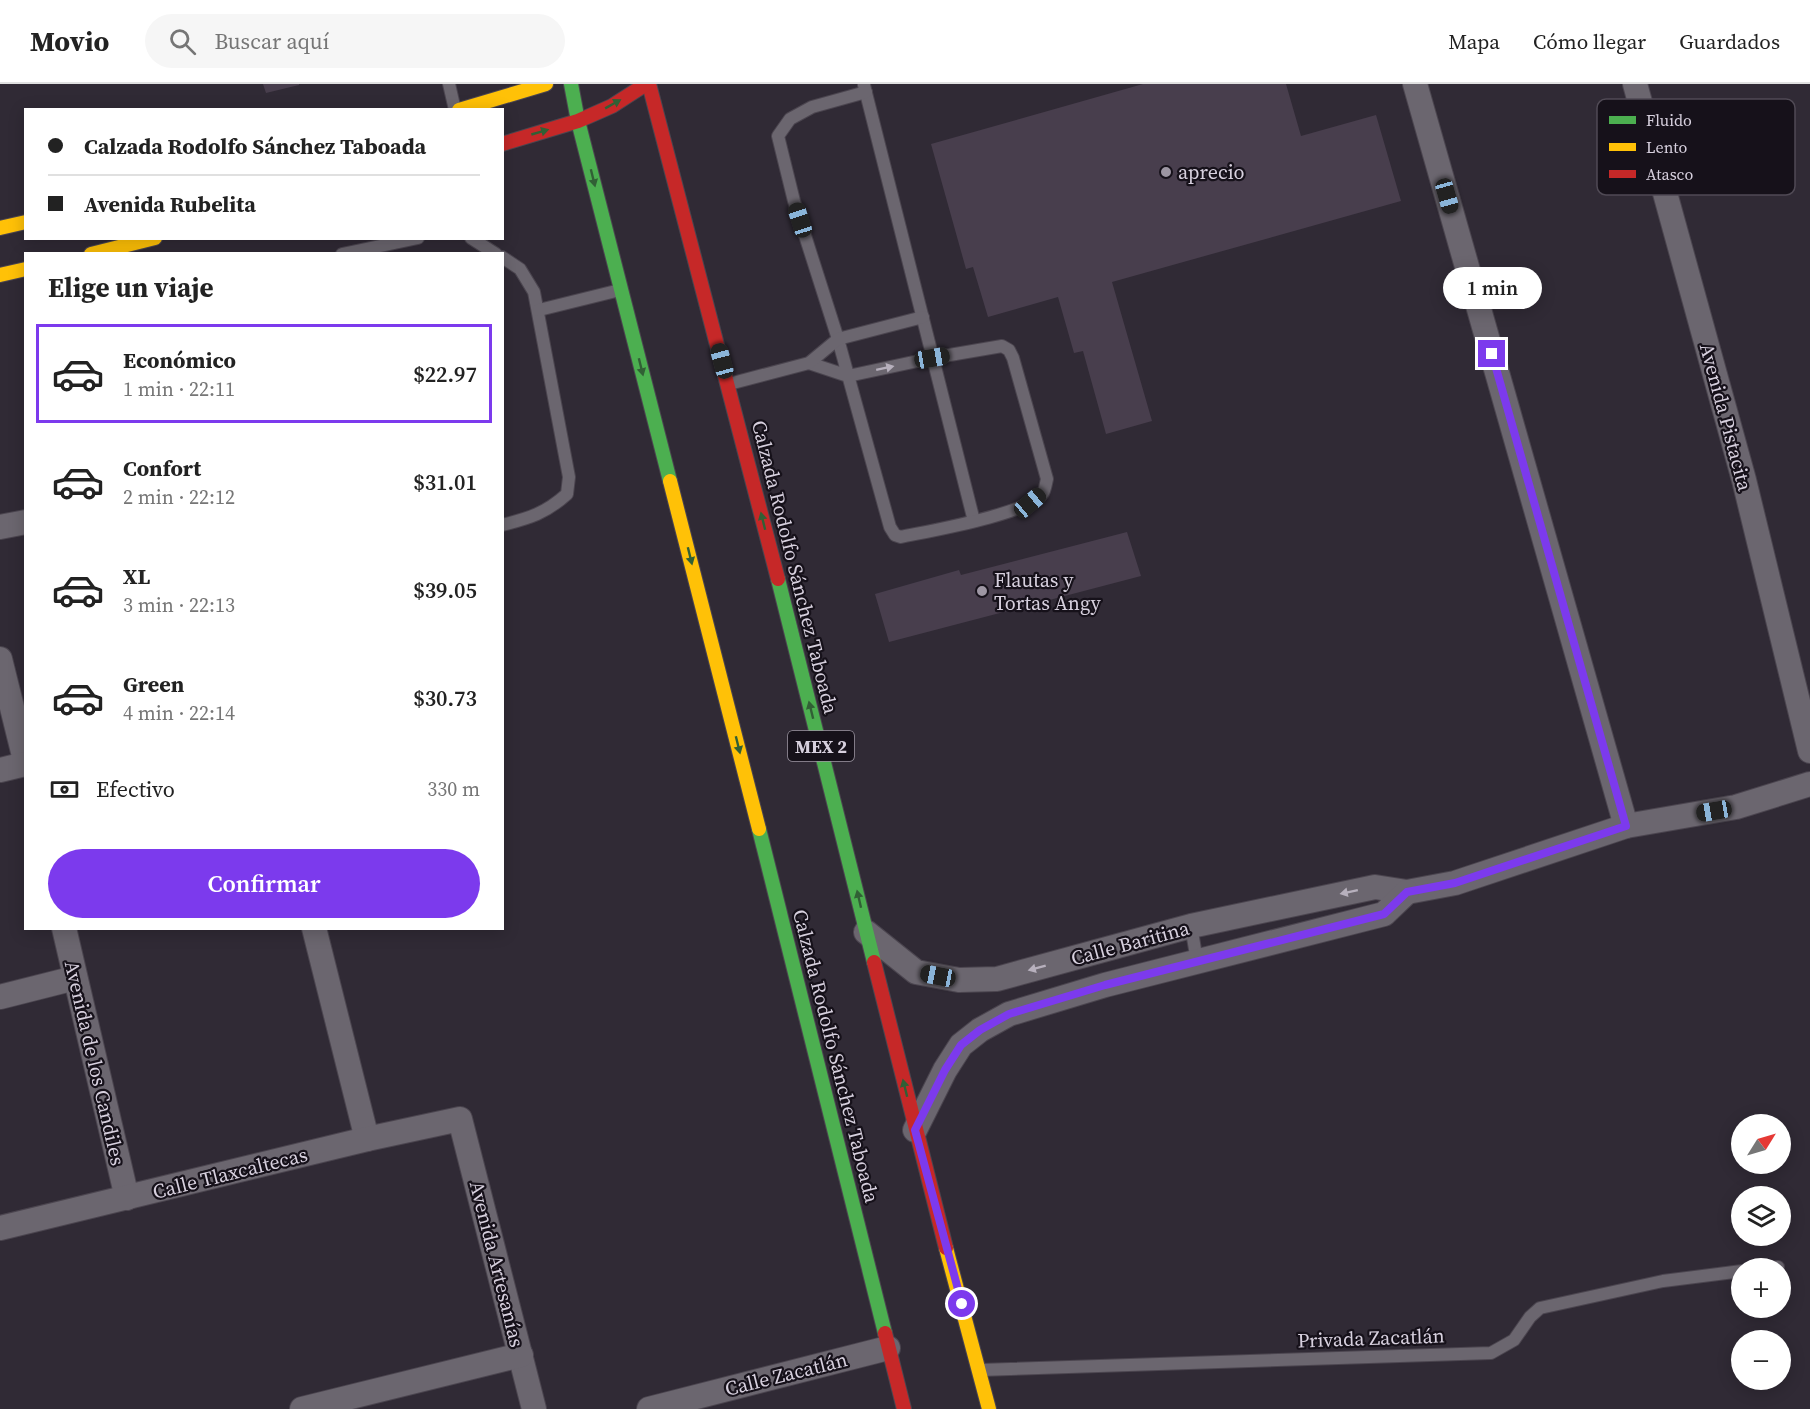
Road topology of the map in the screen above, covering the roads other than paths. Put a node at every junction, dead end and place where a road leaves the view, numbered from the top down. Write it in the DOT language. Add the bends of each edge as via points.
graph roads {
  1 [pos="449,84"];
  2 [pos="546,84"];
  3 [pos="571,84"];
  4 [pos="647,84"];
  5 [pos="1415,84"];
  6 [pos="1635,84"];
  7 [pos="865,88"];
  8 [pos="1639,99"];
  9 [pos="456,108"];
  10 [pos="464,108"];
  11 [pos="578,121"];
  12 [pos="504,143"];
  13 [pos="1666,195"];
  14 [pos="24,222"];
  15 [pos="0,228"];
  16 [pos="147,240"];
  17 [pos="408,240"];
  18 [pos="474,240"];
  19 [pos="99,252"];
  20 [pos="352,252"];
  21 [pos="493,252"];
  22 [pos="504,258"];
  23 [pos="24,269"];
  24 [pos="0,275"];
  25 [pos="622,290"];
  26 [pos="539,310"];
  27 [pos="922,317"];
  28 [pos="838,339"];
  29 [pos="932,358"];
  30 [pos="808,363"];
  31 [pos="848,376"];
  32 [pos="728,384"];
  33 [pos="974,521"];
  34 [pos="24,522"];
  35 [pos="504,525"];
  36 [pos="0,527"];
  37 [pos="0,659"];
  38 [pos="1810,751"];
  39 [pos="24,760"];
  40 [pos="24,764"];
  41 [pos="0,771"];
  42 [pos="1810,784"];
  43 [pos="1626,826"];
  44 [pos="1407,892"];
  45 [pos="1191,926"];
  46 [pos="64,930"];
  47 [pos="315,930"];
  48 [pos="866,932"];
  49 [pos="1197,961"];
  50 [pos="75,978"];
  51 [pos="0,997"];
  52 [pos="460,1119"];
  53 [pos="915,1130"];
  54 [pos="367,1139"];
  55 [pos="127,1198"];
  56 [pos="0,1228"];
  57 [pos="1731,1272"];
  58 [pos="888,1348"];
  59 [pos="521,1355"];
  60 [pos="979,1370"];
  61 [pos="303,1409"];
  62 [pos="534,1409"];
  63 [pos="649,1409"];
  64 [pos="904,1409"];
  65 [pos="989,1409"];
  1 -- 9 [label="lane"];
  2 -- 10 [label="main road"];
  3 -- 11 [label="main road, Calzada Rodolfo Sánchez Taboada"];
  11 -- 4 [label="main road, one-way"];
  4 -- 32 [label="main road, Calzada Rodolfo Sánchez Taboada / MEX 2"];
  5 -- 43 [label="street"];
  6 -- 8 [label="street, Avenida Pistacita"];
  7 -- 27 [label="lane"];
  7 -- 28 [label="lane" via="790,119 778,136 794,201"];
  12 -- 11 [label="main road, one-way"];
  11 -- 25 [label="main road, Calzada Rodolfo Sánchez Taboada, one-way"];
  13 -- 38 [label="street, Avenida Pistacita" via="1744,480"];
  14 -- 15 [label="main road"];
  16 -- 19 [label="main road"];
  17 -- 20 [label="lane"];
  18 -- 21 [label="lane"];
  22 -- 26 [label="lane" via="520,269 534,292"];
  23 -- 24 [label="main road"];
  25 -- 26 [label="lane"];
  25 -- 58 [label="main road, Calzada Rodolfo Sánchez Taboada, one-way"];
  26 -- 35 [label="lane" via="569,477 567,494 528,519"];
  27 -- 28 [label="lane"];
  27 -- 29 [label="lane"];
  28 -- 30 [label="lane"];
  28 -- 31 [label="lane"];
  31 -- 29 [label="lane, one-way"];
  29 -- 33 [label="lane"];
  29 -- 33 [label="lane" via="1002,346 1009,350 1047,479 1044,492 1030,503"];
  30 -- 31 [label="lane"];
  30 -- 32 [label="lane"];
  31 -- 33 [label="lane" via="895,535 901,537"];
  48 -- 32 [label="main road, Calzada Rodolfo Sánchez Taboada / MEX 2, one-way"];
  34 -- 36 [label="street"];
  37 -- 39 [label="street"];
  40 -- 41 [label="street"];
  42 -- 43 [label="street, Calle Baritina" via="1736,807"];
  43 -- 44 [label="street, Calle Baritina" via="1455,883"];
  44 -- 45 [label="street, Calle Baritina, one-way" via="1375,887"];
  44 -- 49 [label="street, Calle Baritina" via="1384,914"];
  45 -- 48 [label="street, Calle Baritina, one-way" via="997,979 959,980 916,972"];
  45 -- 49 [label="lane"];
  46 -- 50 [label="street, Avenida de los Candiles"];
  47 -- 54 [label="street"];
  53 -- 48 [label="main road, Calzada Rodolfo Sánchez Taboada / MEX 2, one-way"];
  49 -- 53 [label="street, Calle Baritina" via="1009,1014 980,1030 961,1045"];
  50 -- 51 [label="street"];
  50 -- 55 [label="street, Avenida de los Candiles"];
  52 -- 54 [label="street, Calle Tlaxcaltecas"];
  52 -- 59 [label="street, Avenida Artesanías"];
  53 -- 60 [label="main road, Calzada Rodolfo Sánchez Taboada / MEX 2"];
  54 -- 55 [label="street, Calle Tlaxcaltecas"];
  55 -- 56 [label="street, Calle Tlaxcaltecas"];
  57 -- 60 [label="lane, Privada Zacatlán" via="1664,1281 1540,1308 1514,1340 1491,1353"];
  58 -- 63 [label="street, Calle Zacatlán"];
  58 -- 64 [label="main road, Calzada Rodolfo Sánchez Taboada"];
  59 -- 61 [label="street"];
  59 -- 62 [label="street, Avenida Artesanías"];
  60 -- 65 [label="main road, Calzada Rodolfo Sánchez Taboada / MEX 2"];
}
